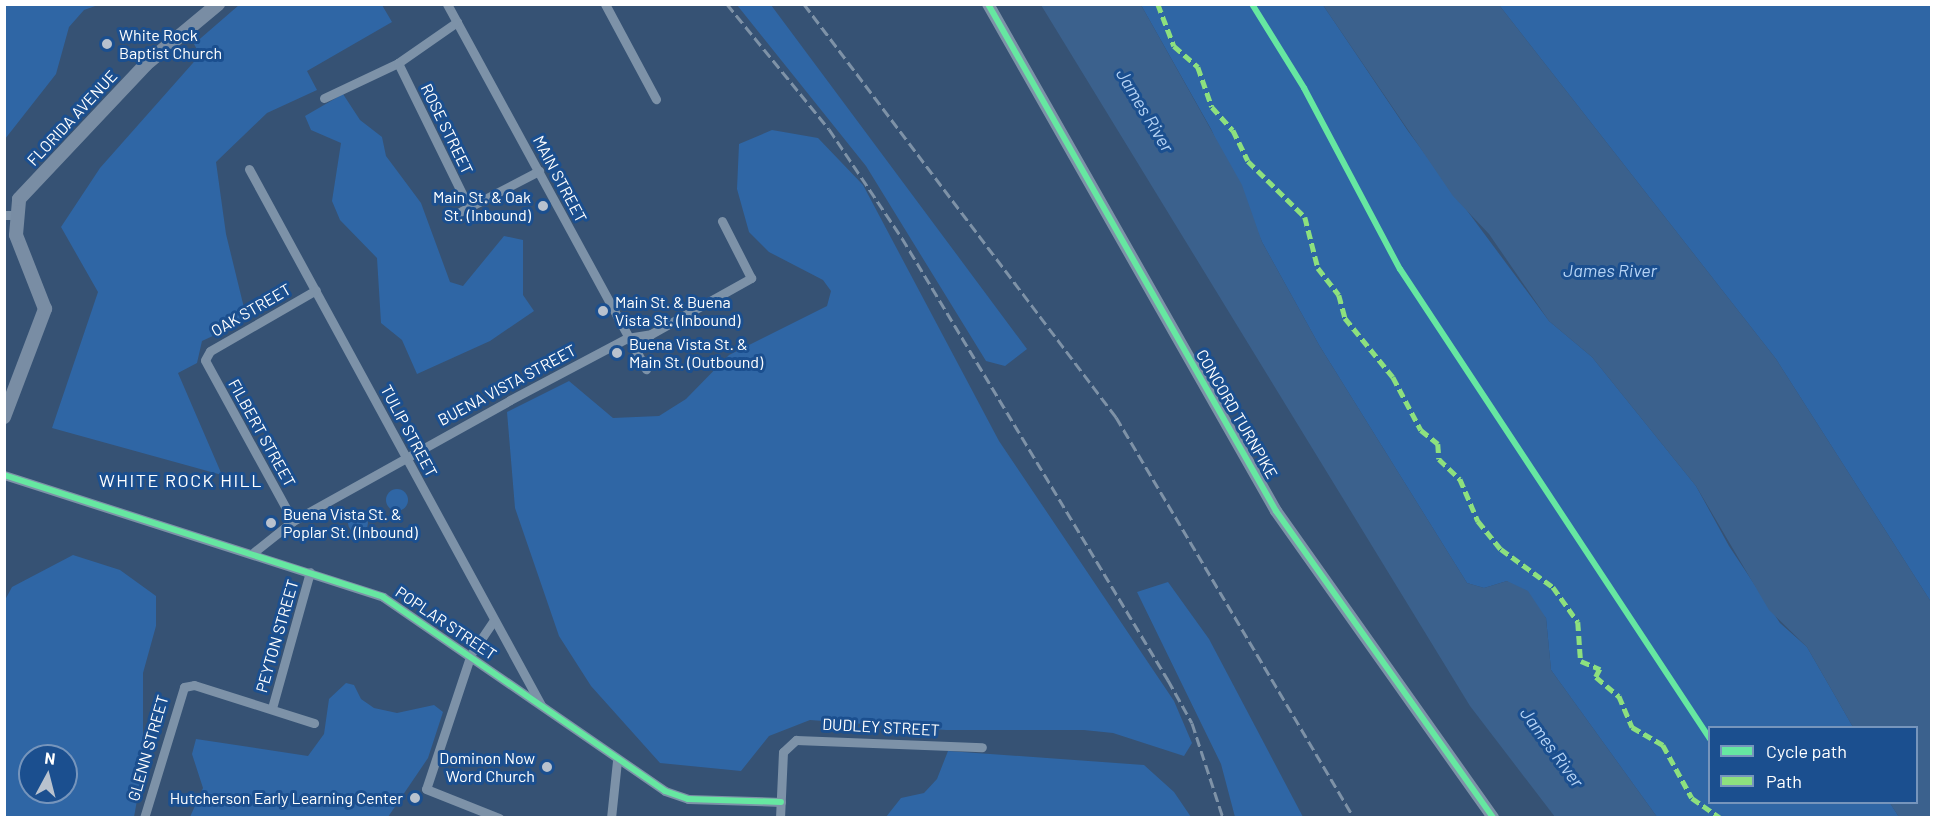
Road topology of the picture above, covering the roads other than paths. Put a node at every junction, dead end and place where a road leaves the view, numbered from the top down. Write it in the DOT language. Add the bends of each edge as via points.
graph roads {
  1 [pos="218,4"];
  2 [pos="447,4"];
  3 [pos="605,4"];
  4 [pos="988,4"];
  5 [pos="457,22"];
  6 [pos="398,63"];
  7 [pos="324,98"];
  8 [pos="656,99"];
  9 [pos="249,169"];
  10 [pos="539,171"];
  11 [pos="469,208"];
  12 [pos="9,215"];
  13 [pos="454,215"];
  14 [pos="722,221"];
  15 [pos="316,290"];
  16 [pos="627,338"];
  17 [pos="205,360"];
  18 [pos="646,369"];
  19 [pos="4,417"];
  20 [pos="407,457"];
  21 [pos="4,475"];
  22 [pos="293,521"];
  23 [pos="254,552"];
  24 [pos="310,572"];
  25 [pos="494,620"];
  26 [pos="471,654"];
  27 [pos="272,708"];
  28 [pos="542,708"];
  29 [pos="314,723"];
  30 [pos="982,747"];
  31 [pos="617,761"];
  32 [pos="781,802"];
  33 [pos="144,818"];
  34 [pos="499,818"];
  35 [pos="611,818"];
  36 [pos="780,818"];
  37 [pos="1493,818"];
  1 -- 12 [label="main road, FLORIDA AVENUE" via="124,86 19,199"];
  2 -- 5 [label="street, MAIN STREET"];
  3 -- 8 [label="street"];
  4 -- 37 [label="street, CONCORD TURNPIKE" via="1276,511"];
  5 -- 6 [label="street"];
  5 -- 10 [label="street, MAIN STREET"];
  6 -- 7 [label="street"];
  6 -- 11 [label="street, ROSE STREET"];
  9 -- 15 [label="street, TULIP STREET"];
  10 -- 11 [label="street"];
  10 -- 16 [label="street, MAIN STREET"];
  11 -- 13 [label="street"];
  12 -- 19 [label="main road, FLORIDA AVENUE" via="45,309"];
  14 -- 16 [label="street, BUENA VISTA STREET" via="751,279 651,334"];
  15 -- 17 [label="street, OAK STREET" via="210,351"];
  15 -- 20 [label="street, TULIP STREET"];
  16 -- 18 [label="street, MAIN STREET"];
  16 -- 20 [label="street, BUENA VISTA STREET"];
  17 -- 22 [label="street, FILBERT STREET"];
  20 -- 22 [label="street, BUENA VISTA STREET"];
  20 -- 25 [label="street, TULIP STREET"];
  21 -- 23 [label="street, POPLAR STREET"];
  22 -- 23 [label="street, BUENA VISTA STREET"];
  23 -- 24 [label="street, POPLAR STREET"];
  24 -- 26 [label="street, POPLAR STREET" via="397,603"];
  24 -- 27 [label="street, PEYTON STREET"];
  25 -- 26 [label="street"];
  25 -- 28 [label="street, TULIP STREET"];
  26 -- 28 [label="street, POPLAR STREET"];
  26 -- 34 [label="street" via="426,789"];
  27 -- 29 [label="street"];
  27 -- 33 [label="street, GLENN STREET" via="194,685 183,687"];
  28 -- 31 [label="street, POPLAR STREET"];
  30 -- 32 [label="street, DUDLEY STREET" via="806,738 783,752"];
  31 -- 32 [label="street, POPLAR STREET" via="688,799"];
  31 -- 35 [label="street"];
  32 -- 36 [label="street"];
}
